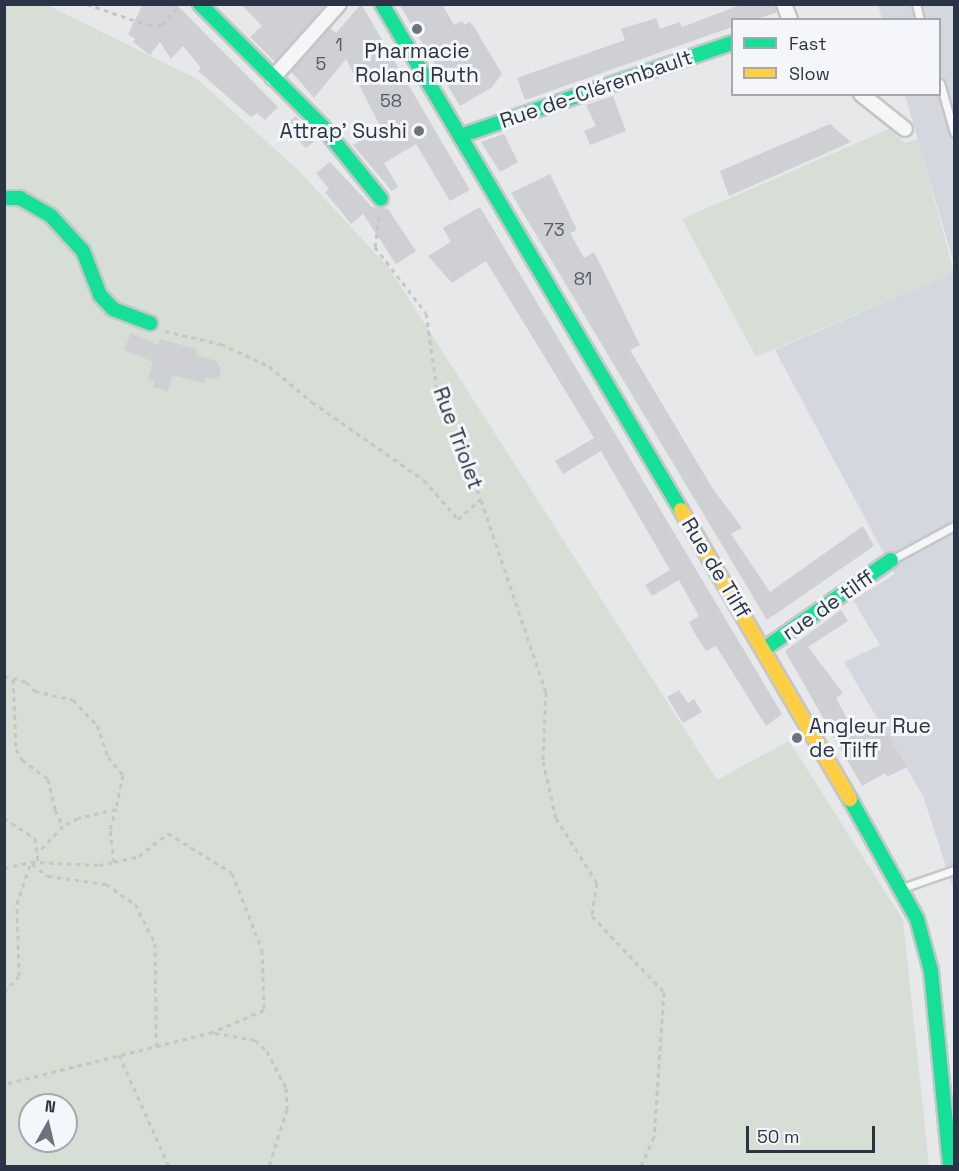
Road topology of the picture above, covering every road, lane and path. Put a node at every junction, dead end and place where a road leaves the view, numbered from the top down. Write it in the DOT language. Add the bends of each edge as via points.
graph roads {
  1 [pos="87,4"];
  2 [pos="180,4"];
  3 [pos="200,4"];
  4 [pos="339,4"];
  5 [pos="382,4"];
  6 [pos="731,43"];
  7 [pos="273,78"];
  8 [pos="941,90"];
  9 [pos="863,96"];
  10 [pos="904,129"];
  11 [pos="954,132"];
  12 [pos="460,136"];
  13 [pos="4,198"];
  14 [pos="381,199"];
  15 [pos="150,323"];
  16 [pos="481,500"];
  17 [pos="954,525"];
  18 [pos="891,560"];
  19 [pos="764,650"];
  20 [pos="4,676"];
  21 [pos="13,679"];
  22 [pos="116,809"];
  23 [pos="4,818"];
  24 [pos="63,826"];
  25 [pos="38,853"];
  26 [pos="31,862"];
  27 [pos="114,862"];
  28 [pos="38,863"];
  29 [pos="4,868"];
  30 [pos="954,870"];
  31 [pos="900,889"];
  32 [pos="4,992"];
  33 [pos="213,1032"];
  34 [pos="156,1045"];
  35 [pos="119,1055"];
  36 [pos="4,1084"];
  37 [pos="169,1167"];
  38 [pos="269,1167"];
  39 [pos="641,1167"];
  40 [pos="950,1167"];
  1 -- 2 [label="path" via="148,25 162,25"];
  3 -- 7 [label="main road"];
  4 -- 7 [label="street"];
  5 -- 12 [label="main road, Rue de Tilff"];
  6 -- 12 [label="main road, Rue de-Clérembault"];
  7 -- 14 [label="main road" via="323,128"];
  8 -- 11 [label="lane"];
  9 -- 10 [label="street"];
  12 -- 19 [label="main road, Rue de Tilff"];
  13 -- 15 [label="main road" via="20,198 51,216 83,251 100,295 113,309"];
  14 -- 16 [label="path, Rue Triolet" via="375,248 426,313 437,390"];
  15 -- 16 [label="path, Rue Triolet" via="163,330 221,344 269,366 312,402 424,480 458,519"];
  16 -- 39 [label="path" via="546,692 543,761 556,818 597,883 592,916 664,993 654,1137"];
  17 -- 18 [label="lane"];
  18 -- 19 [label="main road, rue de tilff"];
  19 -- 31 [label="main road, Rue de Tilff"];
  20 -- 21 [label="path"];
  21 -- 22 [label="path" via="26,682 35,691 73,700 97,725 108,756 123,775"];
  21 -- 24 [label="path" via="16,749 22,760 48,779"];
  22 -- 24 [label="path" via="78,818"];
  22 -- 27 [label="path" via="110,829"];
  23 -- 25 [label="path" via="35,838"];
  24 -- 25 [label="path"];
  25 -- 28 [label="path"];
  26 -- 28 [label="path"];
  26 -- 29 [label="path"];
  26 -- 32 [label="path" via="17,904 19,976"];
  26 -- 34 [label="path" via="48,876 106,884 135,904 155,943"];
  27 -- 28 [label="path"];
  27 -- 33 [label="path" via="139,856 168,833 232,873 262,950 264,1010"];
  30 -- 31 [label="lane"];
  31 -- 40 [label="main road, Rue de Tilff" via="917,919 931,971"];
  33 -- 34 [label="path"];
  33 -- 38 [label="path" via="255,1041 267,1051 286,1088 287,1109"];
  34 -- 35 [label="path"];
  35 -- 36 [label="path"];
  35 -- 37 [label="path"];
}
